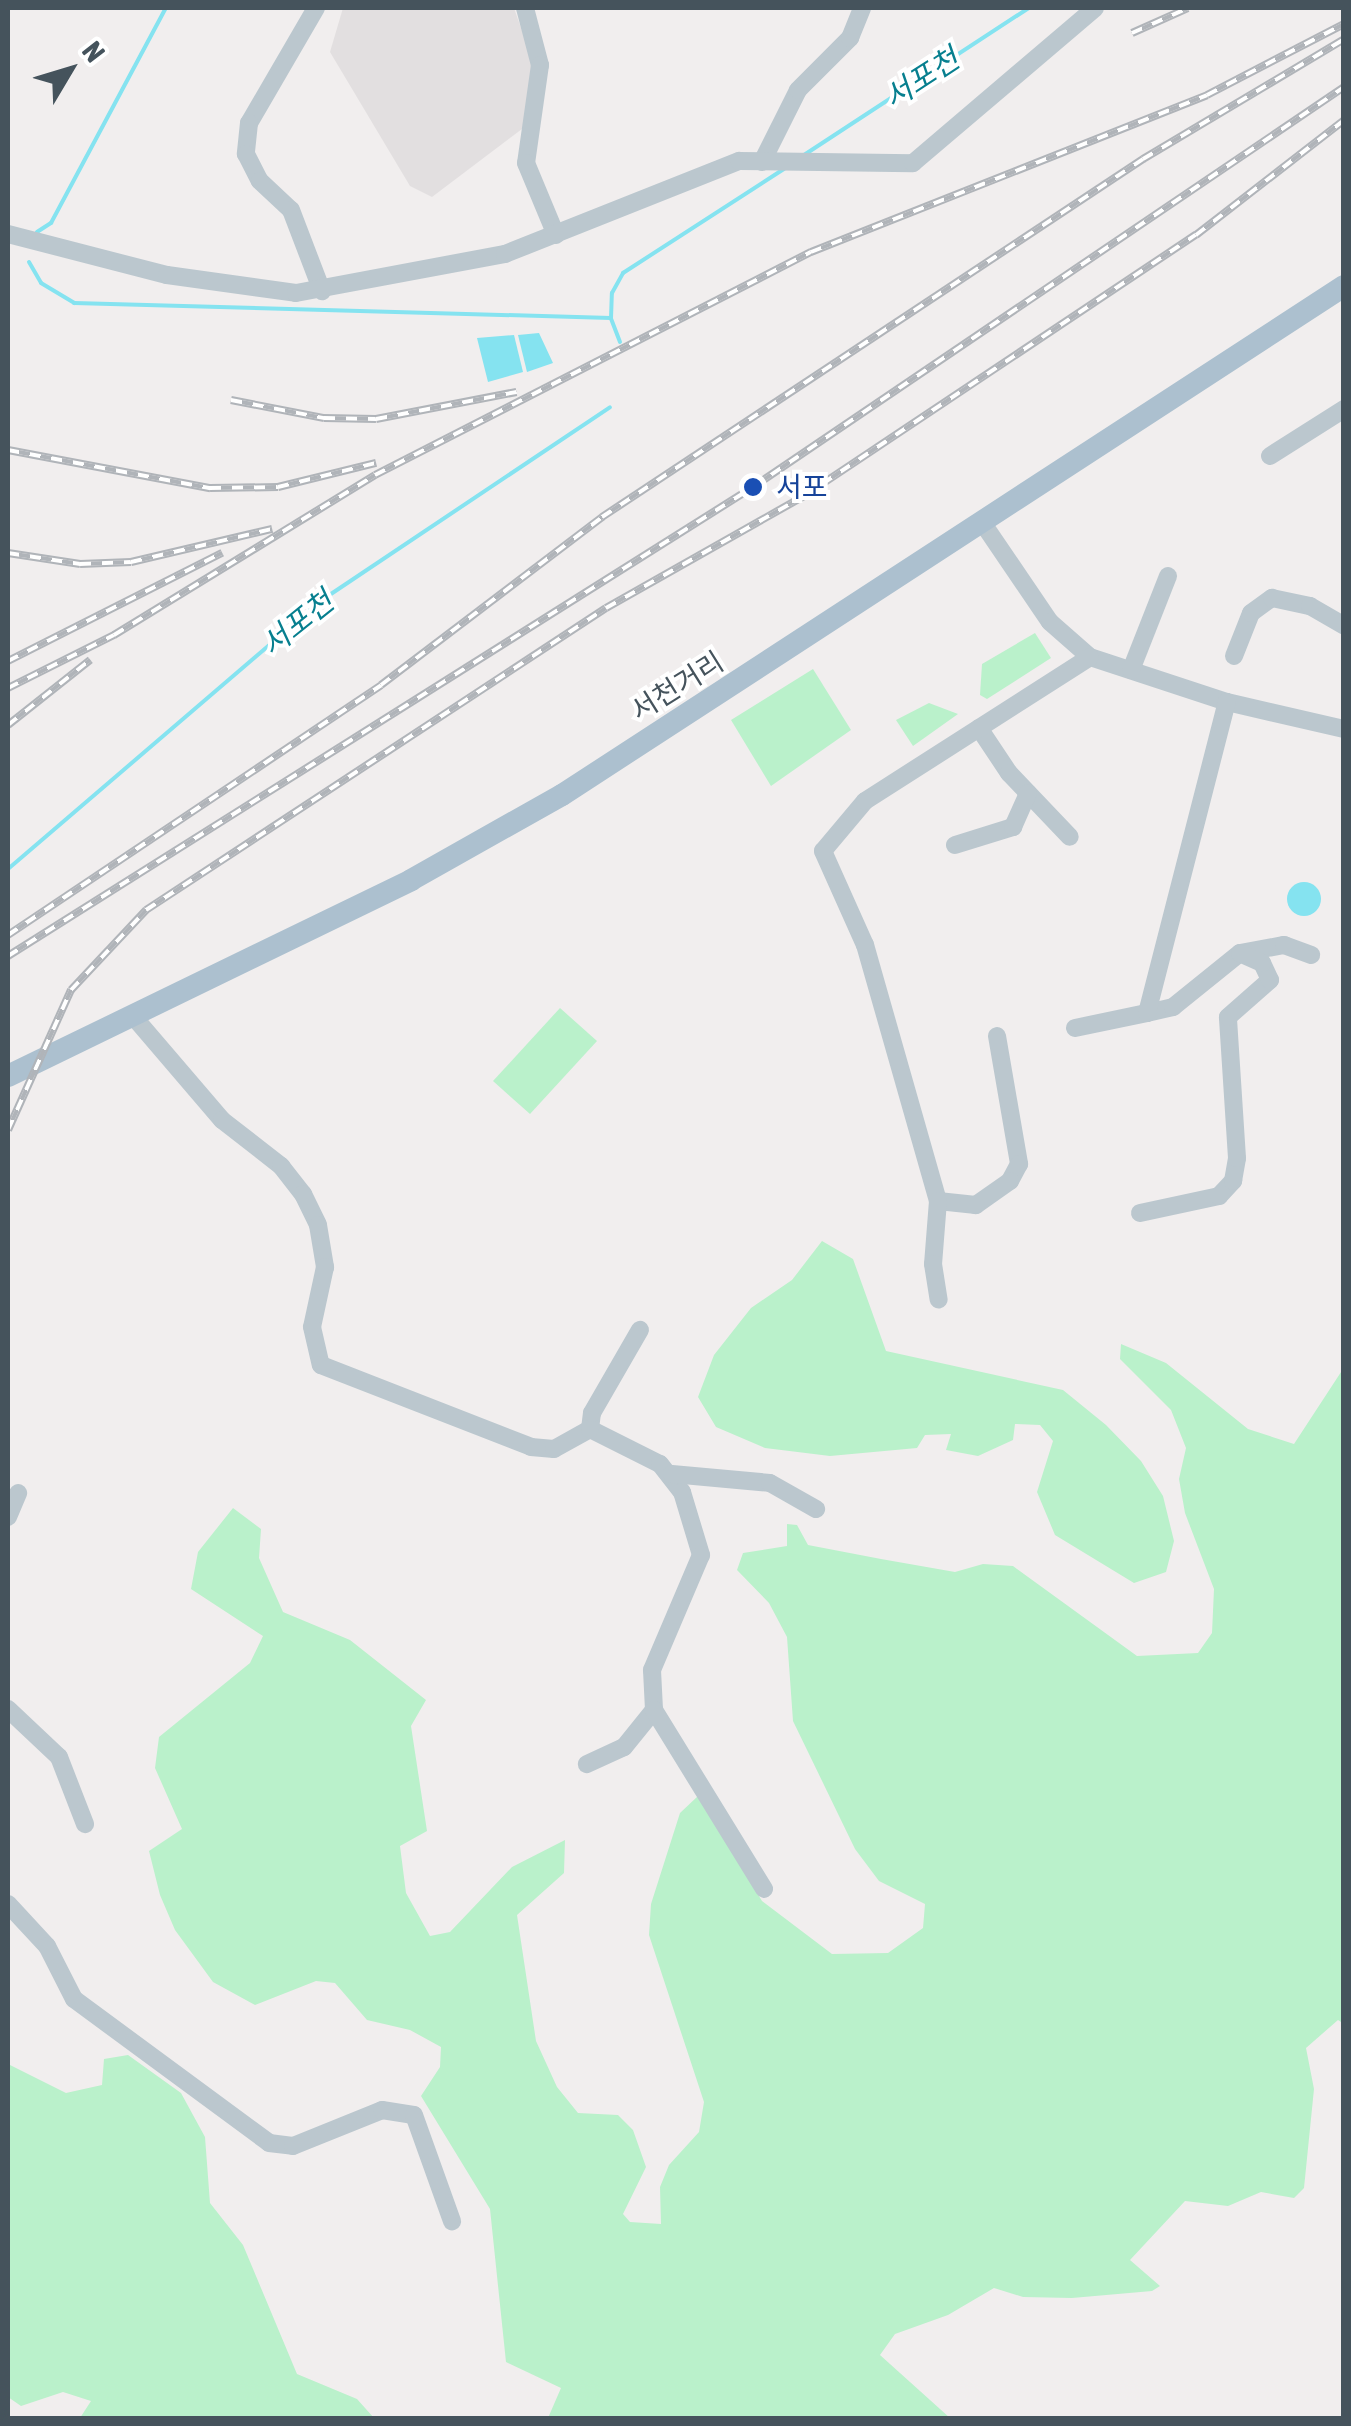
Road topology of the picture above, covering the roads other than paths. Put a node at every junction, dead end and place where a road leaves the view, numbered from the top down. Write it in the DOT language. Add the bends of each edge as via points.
graph roads {
  1 [pos="316,8"];
  2 [pos="525,8"];
  3 [pos="862,8"];
  4 [pos="1095,8"];
  5 [pos="768,162"];
  6 [pos="8,234"];
  7 [pos="556,235"];
  8 [pos="1344,286"];
  9 [pos="322,291"];
  10 [pos="1344,408"];
  11 [pos="1270,456"];
  12 [pos="984,526"];
  13 [pos="1168,576"];
  14 [pos="1344,626"];
  15 [pos="1234,656"];
  16 [pos="1090,657"];
  17 [pos="1131,670"];
  18 [pos="1227,702"];
  19 [pos="979,728"];
  20 [pos="1344,729"];
  21 [pos="1028,793"];
  22 [pos="1070,836"];
  23 [pos="955,845"];
  24 [pos="1240,953"];
  25 [pos="1310,956"];
  26 [pos="1147,1013"];
  27 [pos="133,1016"];
  28 [pos="1076,1028"];
  29 [pos="997,1036"];
  30 [pos="8,1076"];
  31 [pos="938,1200"];
  32 [pos="1140,1213"];
  33 [pos="939,1300"];
  34 [pos="640,1330"];
  35 [pos="590,1428"];
  36 [pos="672,1474"];
  37 [pos="18,1493"];
  38 [pos="816,1509"];
  39 [pos="8,1516"];
  40 [pos="8,1709"];
  41 [pos="654,1710"];
  42 [pos="587,1764"];
  43 [pos="85,1824"];
  44 [pos="764,1889"];
  45 [pos="8,1904"];
  46 [pos="452,2221"];
  1 -- 9 [label="street" via="249,123 246,154 260,181 292,210"];
  2 -- 7 [label="street" via="540,66 526,163"];
  3 -- 5 [label="street" via="850,38 798,90"];
  4 -- 5 [label="street" via="913,163"];
  5 -- 7 [label="street" via="698,174"];
  6 -- 9 [label="street" via="183,278"];
  7 -- 9 [label="street" via="505,254"];
  8 -- 12 [label="main road, 서천거리"];
  10 -- 11 [label="street"];
  12 -- 16 [label="street" via="1050,622"];
  12 -- 27 [label="main road, 서천거리" via="562,795 410,880"];
  13 -- 17 [label="street"];
  14 -- 15 [label="street" via="1310,606 1272,598 1252,613"];
  16 -- 17 [label="street"];
  16 -- 19 [label="street"];
  17 -- 18 [label="street"];
  18 -- 20 [label="street"];
  18 -- 26 [label="street"];
  19 -- 21 [label="street"];
  19 -- 31 [label="street" via="865,801 823,851 865,945"];
  21 -- 22 [label="street"];
  21 -- 23 [label="street" via="1013,827"];
  24 -- 25 [label="street" via="1284,945"];
  24 -- 26 [label="street" via="1173,1007"];
  24 -- 32 [label="street" via="1262,963 1270,980 1227,1022 1236,1093 1233,1181 1219,1196"];
  26 -- 28 [label="street"];
  27 -- 30 [label="main road, 서천거리"];
  27 -- 35 [label="street" via="222,1120 281,1166 303,1194 318,1225 324,1266 312,1327 321,1365 531,1447 554,1449"];
  29 -- 31 [label="street" via="1019,1164 1010,1181 976,1205"];
  31 -- 33 [label="street" via="933,1264"];
  34 -- 35 [label="street" via="592,1412"];
  35 -- 36 [label="street"];
  36 -- 38 [label="street" via="770,1483"];
  36 -- 41 [label="street" via="701,1555 652,1670"];
  37 -- 39 [label="street"];
  40 -- 43 [label="street" via="59,1758"];
  41 -- 42 [label="street" via="624,1747"];
  41 -- 44 [label="street"];
  45 -- 46 [label="street" via="47,1946 74,1999 269,2143 293,2146 382,2110 414,2115"];
}
